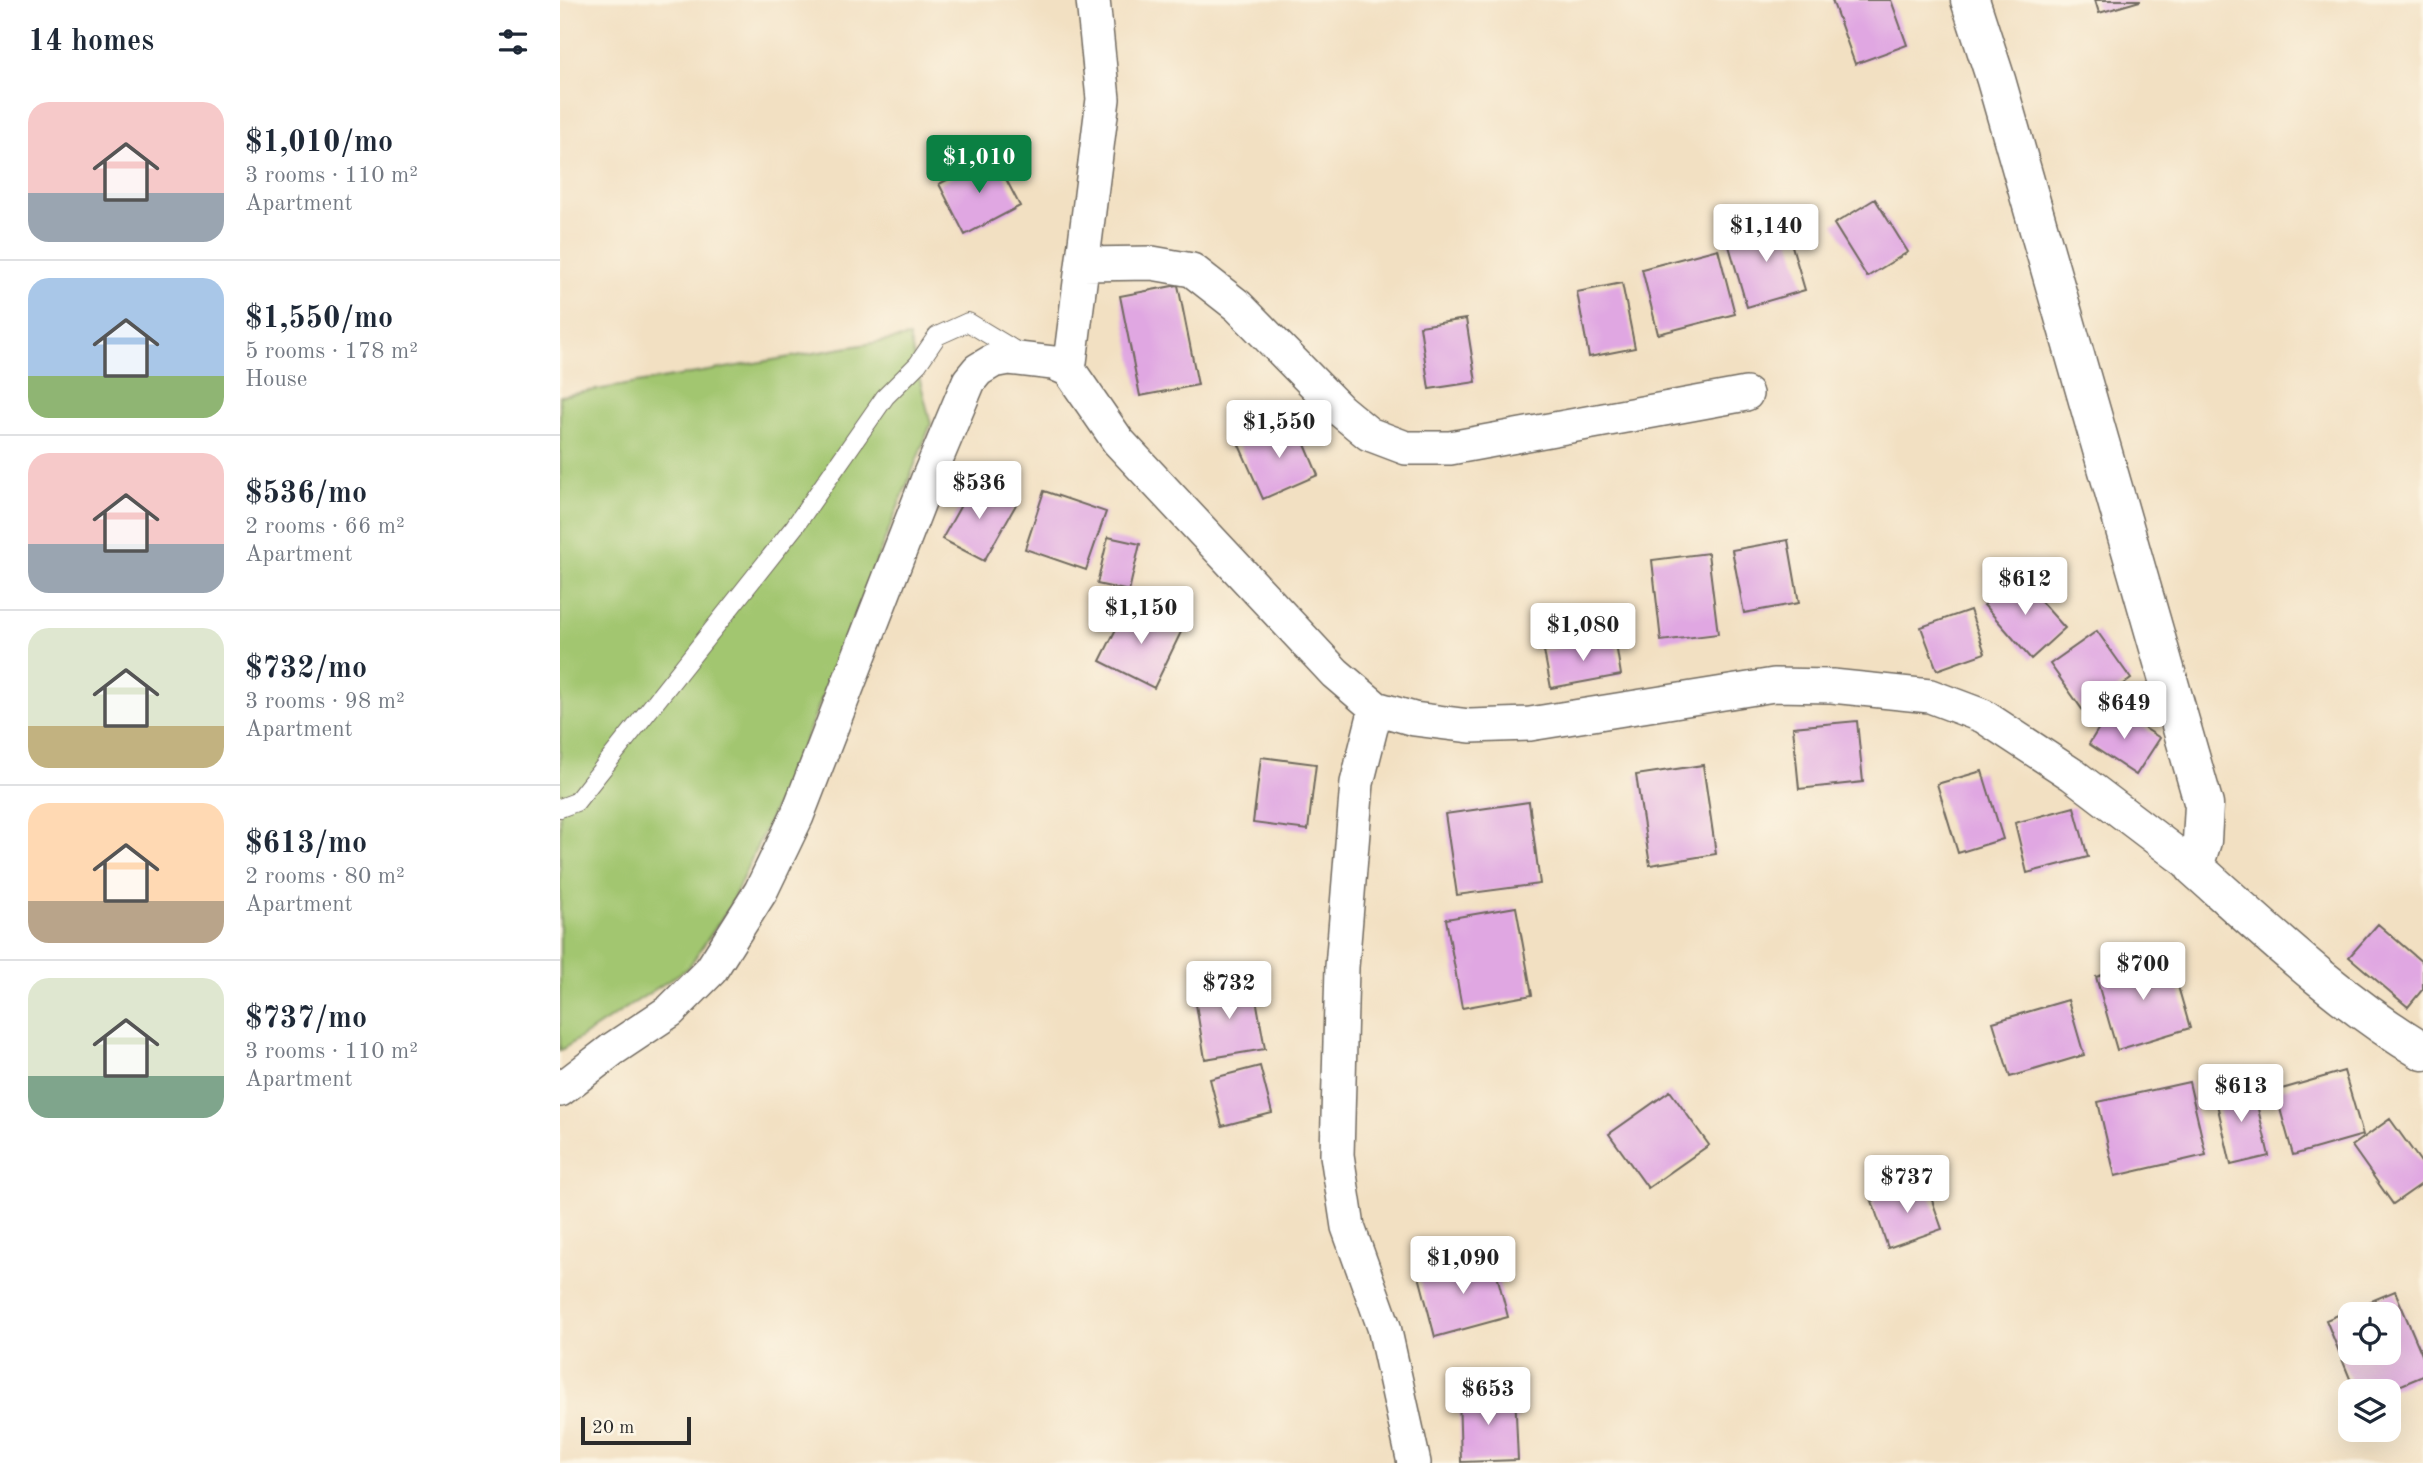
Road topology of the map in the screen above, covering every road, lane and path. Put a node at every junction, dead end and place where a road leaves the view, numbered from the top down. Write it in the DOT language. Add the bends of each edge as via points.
graph roads {
  1 [pos="1093,0"];
  2 [pos="1969,0"];
  3 [pos="1083,264"];
  4 [pos="1027,358"];
  5 [pos="1069,370"];
  6 [pos="1746,394"];
  7 [pos="1376,708"];
  8 [pos="560,808"];
  9 [pos="2194,867"];
  10 [pos="2423,1051"];
  11 [pos="560,1090"];
  12 [pos="1414,1463"];
  1 -- 3 [label="street" via="1103,99"];
  2 -- 9 [label="street" via="2000,93 2204,805 2202,841"];
  3 -- 5 [label="street"];
  3 -- 6 [label="street" via="1152,263 1192,270 1238,306 1369,434 1406,448 1450,448"];
  4 -- 5 [label="street"];
  4 -- 8 [label="lane" via="968,322 937,336 918,364 885,397 796,526 660,698 576,802"];
  4 -- 11 [label="street" via="993,361 970,381 797,816 761,891 710,970 670,1011"];
  5 -- 7 [label="street" via="1118,441 1335,673"];
  7 -- 9 [label="street" via="1414,719 1470,726 1530,724 1774,685 1930,696 1983,716 2062,767"];
  7 -- 12 [label="street" via="1357,783 1342,967 1337,1155 1348,1227 1384,1327"];
  9 -- 10 [label="street" via="2380,1026"];
}
